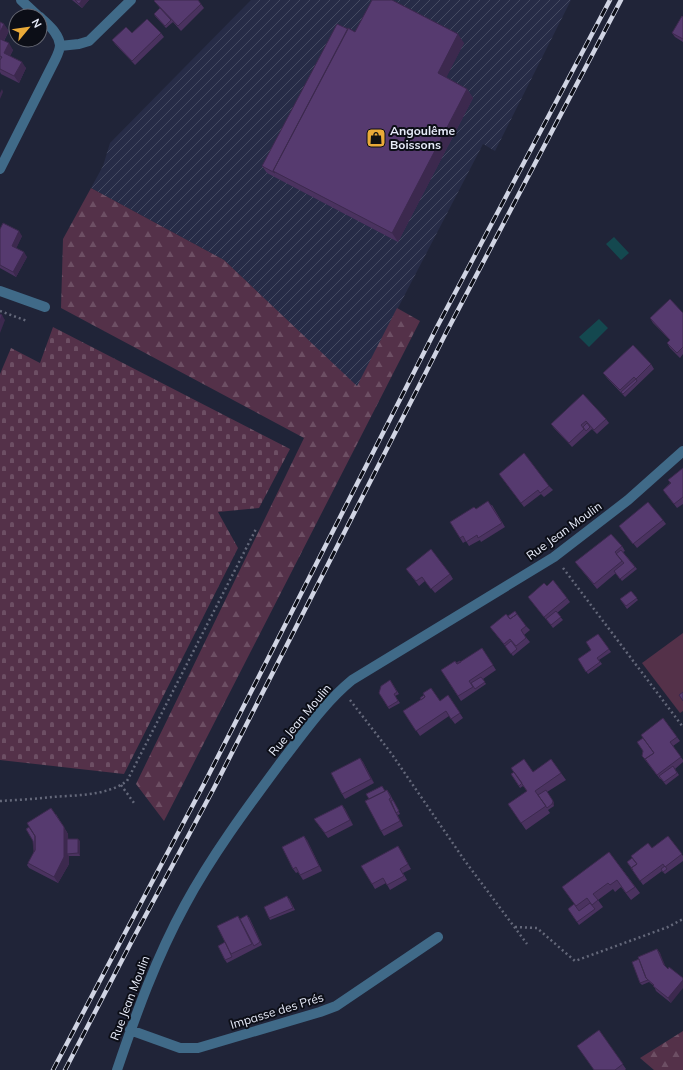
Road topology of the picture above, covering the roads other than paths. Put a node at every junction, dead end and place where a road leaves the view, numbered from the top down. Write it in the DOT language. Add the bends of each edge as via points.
graph roads {
  1 [pos="21,0"];
  2 [pos="131,0"];
  3 [pos="29,8"];
  4 [pos="48,25"];
  5 [pos="60,46"];
  6 [pos="0,169"];
  7 [pos="0,291"];
  8 [pos="45,307"];
  9 [pos="683,451"];
  10 [pos="438,937"];
  11 [pos="130,1030"];
  12 [pos="116,1070"];
  1 -- 3 [label="street"];
  2 -- 5 [label="street" via="89,40"];
  4 -- 5 [label="street" via="58,37"];
  5 -- 6 [label="street"];
  7 -- 8 [label="street"];
  9 -- 11 [label="street, Rue Jean Moulin" via="628,500 554,557 365,672 342,689 303,734 253,799 203,875 185,905 144,991"];
  10 -- 11 [label="street, Impasse des Prés" via="336,1006 320,1012 198,1048 180,1048"];
  11 -- 12 [label="street, Rue Jean Moulin"];
}
